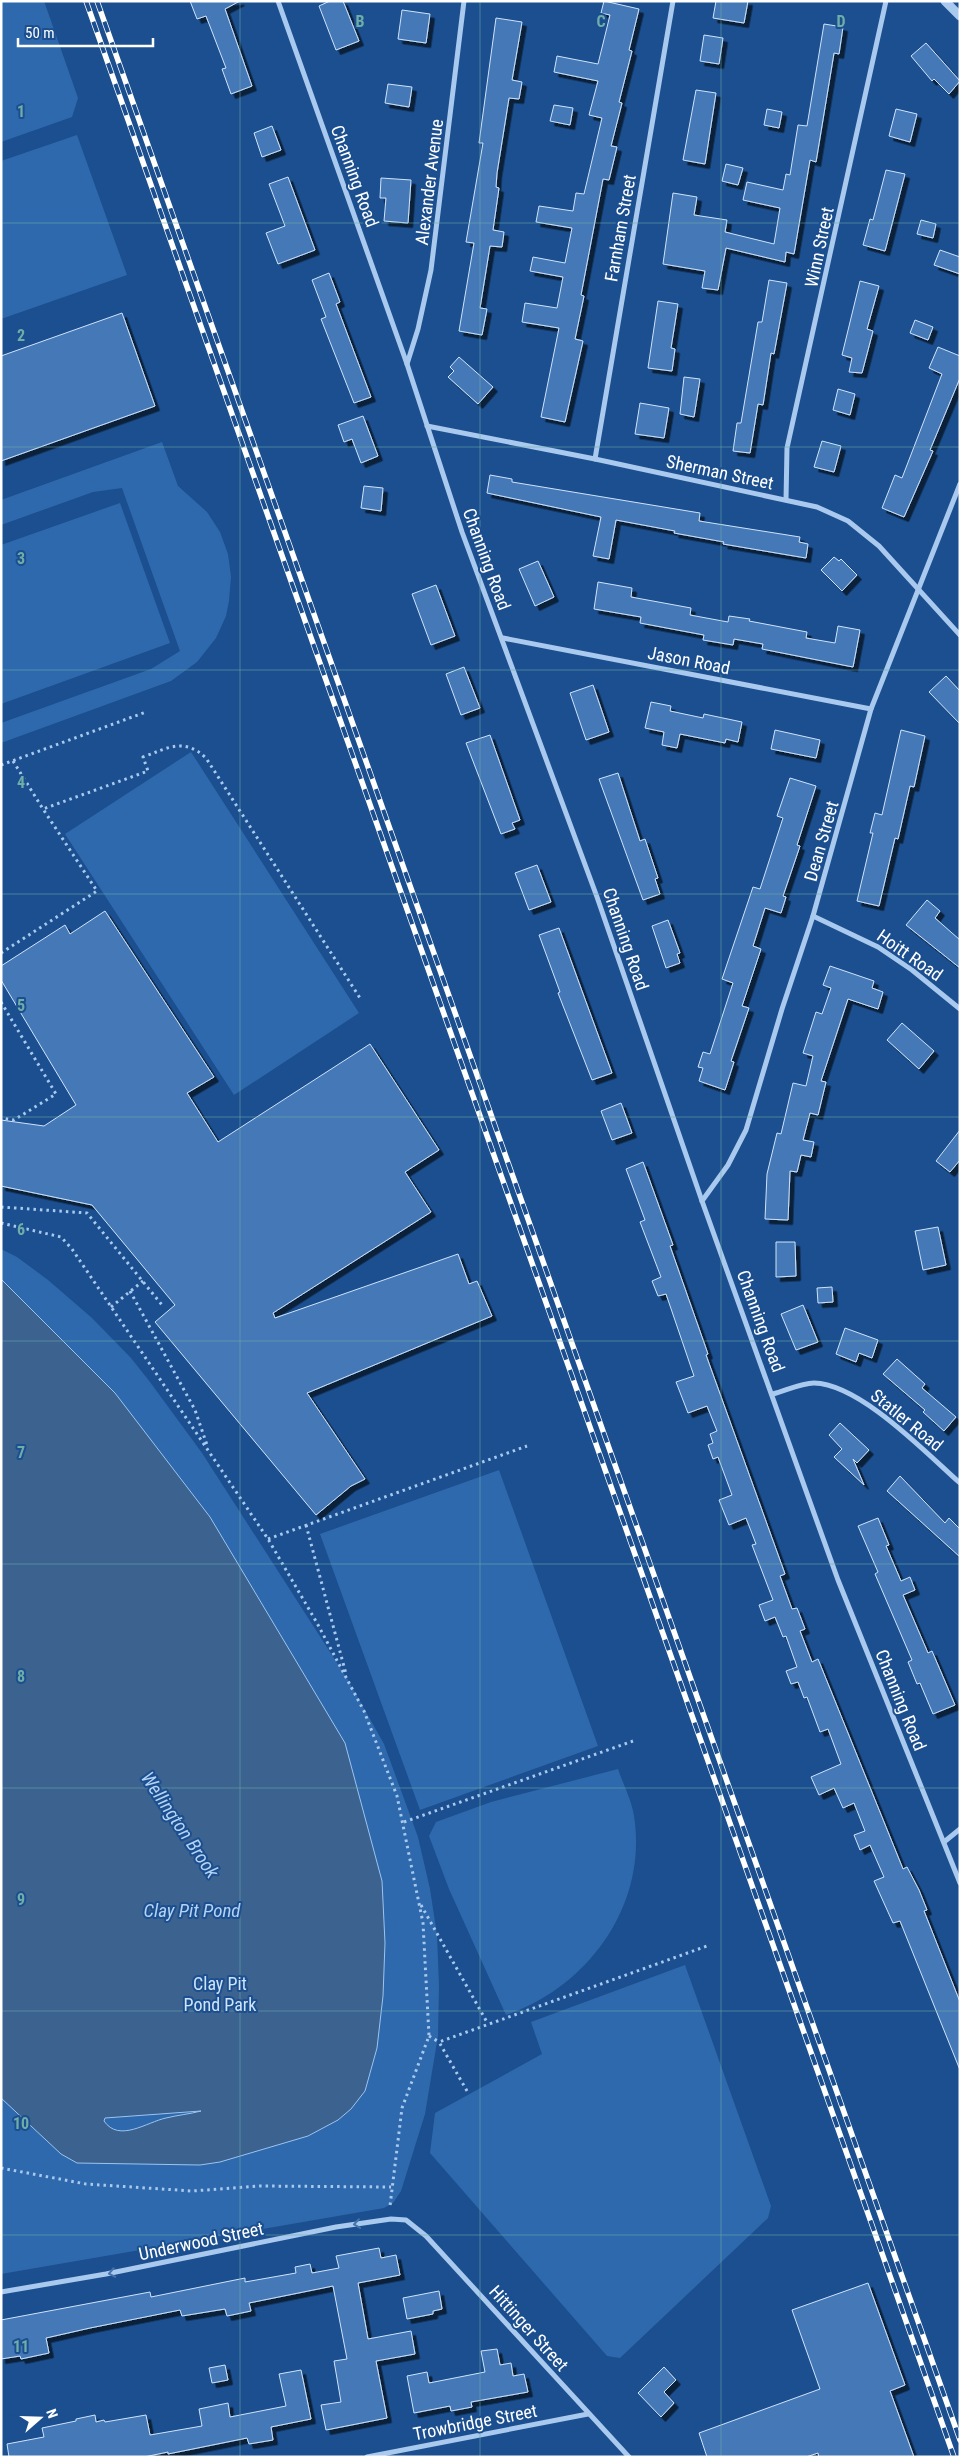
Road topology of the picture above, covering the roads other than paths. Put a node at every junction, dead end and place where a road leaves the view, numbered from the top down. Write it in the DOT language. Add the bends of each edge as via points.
graph roads {
  1 [pos="278,1"];
  2 [pos="464,1"];
  3 [pos="672,1"];
  4 [pos="886,1"];
  5 [pos="945,1"];
  6 [pos="960,16"];
  7 [pos="407,364"];
  8 [pos="427,426"];
  9 [pos="595,459"];
  10 [pos="960,484"];
  11 [pos="786,500"];
  12 [pos="918,589"];
  13 [pos="960,635"];
  14 [pos="503,638"];
  15 [pos="871,709"];
  16 [pos="813,916"];
  17 [pos="960,1009"];
  18 [pos="702,1201"];
  19 [pos="773,1394"];
  20 [pos="960,1482"];
  21 [pos="960,1829"];
  22 [pos="944,1842"];
  23 [pos="960,1882"];
  24 [pos="406,2220"];
  25 [pos="1,2292"];
  26 [pos="588,2414"];
  27 [pos="366,2457"];
  28 [pos="629,2457"];
  1 -- 7 [label="street, Channing Road"];
  2 -- 7 [label="street, Alexander Avenue" via="432,262"];
  3 -- 9 [label="street, Farnham Street"];
  4 -- 11 [label="street, Winn Street" via="787,448"];
  5 -- 6 [label="street"];
  7 -- 8 [label="street, Channing Road"];
  8 -- 9 [label="street, Sherman Street"];
  8 -- 14 [label="street, Channing Road" via="464,538"];
  9 -- 11 [label="street, Sherman Street"];
  10 -- 12 [label="street, Dean Street"];
  11 -- 12 [label="street, Sherman Street" via="817,507 848,521 878,546"];
  12 -- 13 [label="street, Sherman Street"];
  12 -- 15 [label="street, Dean Street"];
  14 -- 15 [label="street, Jason Road"];
  14 -- 18 [label="street, Channing Road"];
  15 -- 16 [label="street, Dean Street"];
  16 -- 17 [label="street, Hoitt Road" via="878,947"];
  16 -- 18 [label="street, Dean Street" via="746,1130 728,1165"];
  18 -- 19 [label="street, Channing Road"];
  19 -- 20 [label="street, Statler Road" via="813,1383 838,1388 868,1402"];
  19 -- 22 [label="street, Channing Road" via="838,1580"];
  21 -- 22 [label="street"];
  22 -- 23 [label="street, Channing Road"];
  24 -- 25 [label="street, Underwood Street, one-way" via="336,2227"];
  24 -- 26 [label="street, Hittinger Street" via="426,2236"];
  26 -- 27 [label="street, Trowbridge Street"];
  26 -- 28 [label="street, Hittinger Street"];
}
